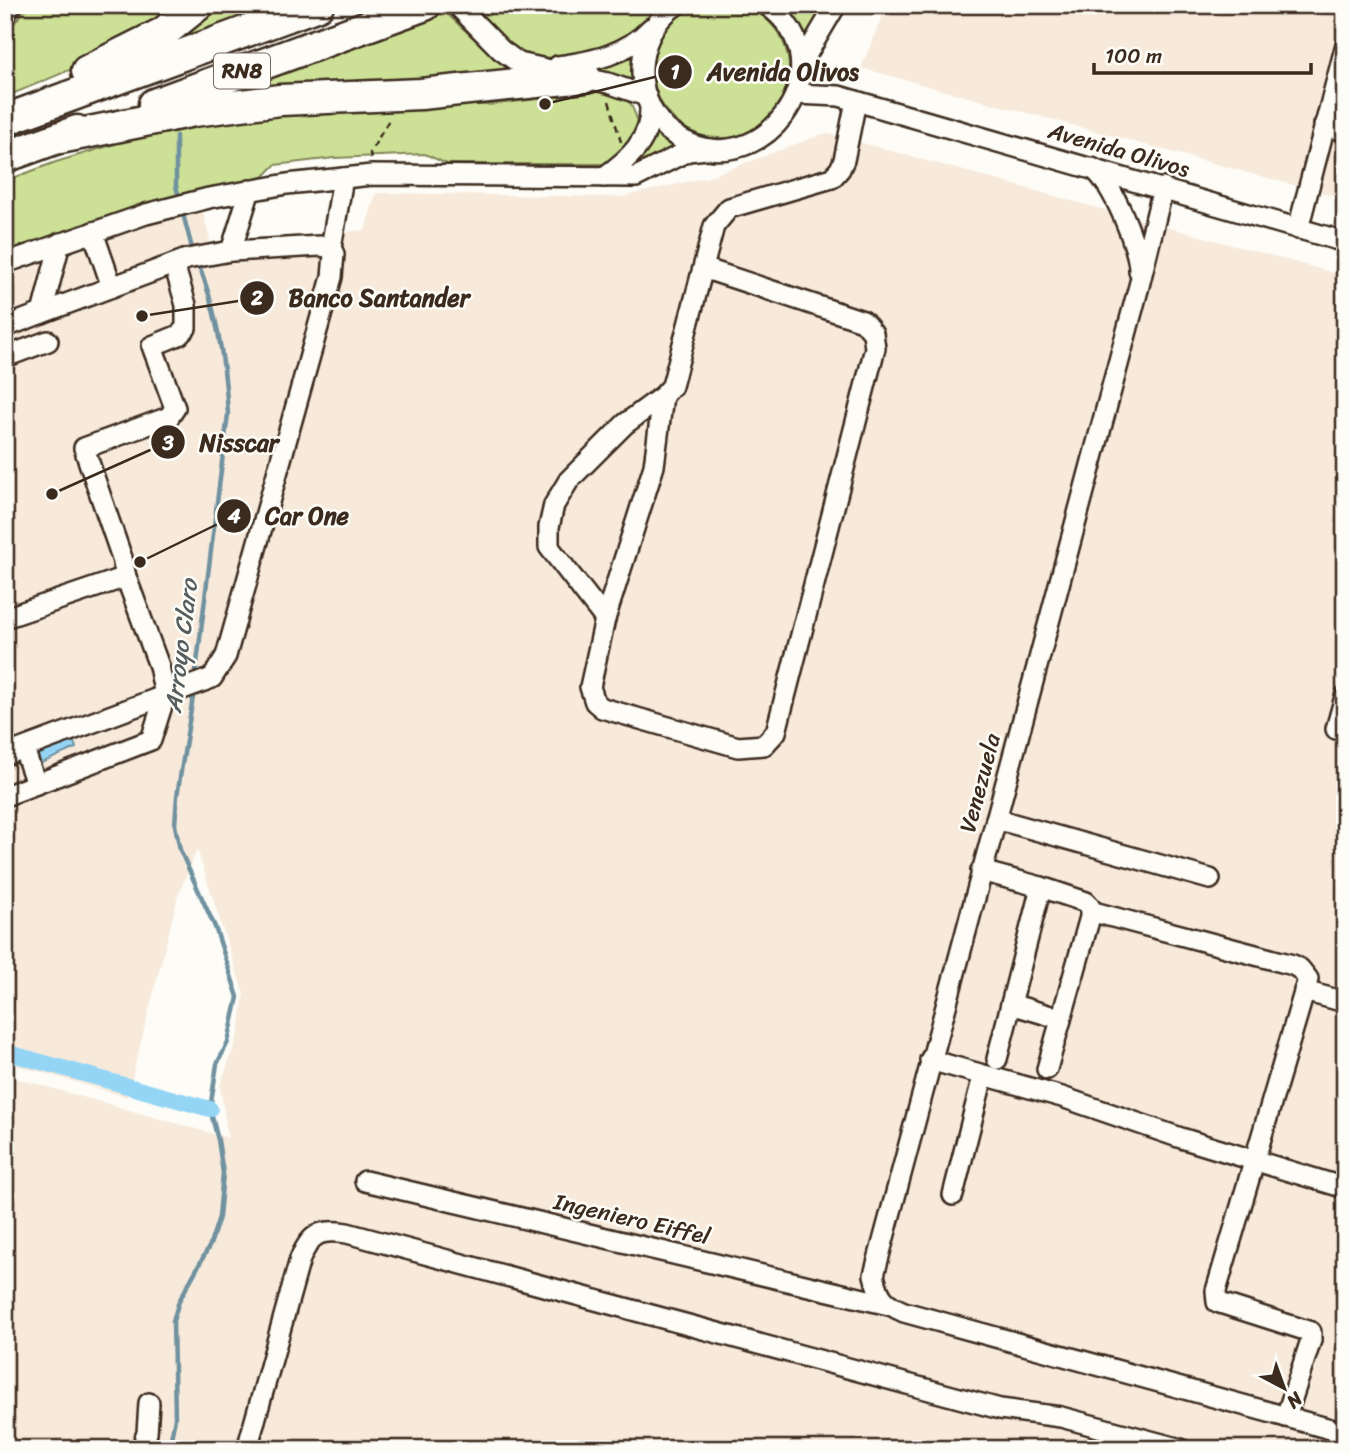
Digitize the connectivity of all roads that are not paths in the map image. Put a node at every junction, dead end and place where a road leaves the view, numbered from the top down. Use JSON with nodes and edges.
{"nodes":[{"id":1,"x":12,"y":5,"type":"edge"},
{"id":2,"x":198,"y":5,"type":"edge"},
{"id":3,"x":318,"y":5,"type":"edge"},
{"id":4,"x":425,"y":5,"type":"edge"},
{"id":5,"x":457,"y":5,"type":"edge"},
{"id":6,"x":676,"y":5,"type":"edge"},
{"id":7,"x":767,"y":5,"type":"edge"},
{"id":8,"x":836,"y":5,"type":"edge"},
{"id":9,"x":5,"y":14,"type":"edge"},
{"id":10,"x":659,"y":20,"type":"junction"},
{"id":11,"x":1345,"y":48,"type":"edge"},
{"id":12,"x":802,"y":64,"type":"junction"},
{"id":13,"x":543,"y":68,"type":"junction"},
{"id":14,"x":595,"y":84,"type":"junction"},
{"id":15,"x":796,"y":94,"type":"junction"},
{"id":16,"x":856,"y":101,"type":"junction"},
{"id":17,"x":648,"y":102,"type":"junction"},
{"id":18,"x":5,"y":111,"type":"edge"},
{"id":19,"x":5,"y":120,"type":"edge"},
{"id":20,"x":1324,"y":125,"type":"junction"},
{"id":21,"x":1345,"y":131,"type":"edge"},
{"id":22,"x":60,"y":138,"type":"junction"},
{"id":23,"x":707,"y":149,"type":"junction"},
{"id":24,"x":5,"y":157,"type":"edge"},
{"id":25,"x":1087,"y":165,"type":"junction"},
{"id":26,"x":604,"y":177,"type":"junction"},
{"id":27,"x":343,"y":178,"type":"junction"},
{"id":28,"x":1163,"y":188,"type":"junction"},
{"id":29,"x":250,"y":191,"type":"junction"},
{"id":30,"x":1298,"y":229,"type":"junction"},
{"id":31,"x":93,"y":232,"type":"junction"},
{"id":32,"x":1345,"y":242,"type":"edge"},
{"id":33,"x":60,"y":243,"type":"junction"},
{"id":34,"x":331,"y":248,"type":"junction"},
{"id":35,"x":225,"y":252,"type":"junction"},
{"id":36,"x":181,"y":262,"type":"junction"},
{"id":37,"x":5,"y":263,"type":"edge"},
{"id":38,"x":703,"y":268,"type":"junction"},
{"id":39,"x":1139,"y":286,"type":"junction"},
{"id":40,"x":112,"y":287,"type":"junction"},
{"id":41,"x":41,"y":313,"type":"junction"},
{"id":42,"x":5,"y":327,"type":"edge"},
{"id":43,"x":48,"y":341,"type":"dead end"},
{"id":44,"x":5,"y":356,"type":"edge"},
{"id":45,"x":663,"y":396,"type":"junction"},
{"id":46,"x":126,"y":577,"type":"junction"},
{"id":47,"x":5,"y":618,"type":"edge"},
{"id":48,"x":605,"y":619,"type":"junction"},
{"id":49,"x":168,"y":695,"type":"junction"},
{"id":50,"x":1345,"y":697,"type":"edge"},
{"id":51,"x":1336,"y":729,"type":"dead end"},
{"id":52,"x":15,"y":752,"type":"edge"},
{"id":53,"x":36,"y":784,"type":"junction"},
{"id":54,"x":5,"y":796,"type":"edge"},
{"id":55,"x":996,"y":819,"type":"junction"},
{"id":56,"x":981,"y":871,"type":"junction"},
{"id":57,"x":1210,"y":878,"type":"dead end"},
{"id":58,"x":1041,"y":887,"type":"junction"},
{"id":59,"x":1090,"y":911,"type":"junction"},
{"id":60,"x":1304,"y":991,"type":"junction"},
{"id":61,"x":1345,"y":1003,"type":"edge"},
{"id":62,"x":1011,"y":1004,"type":"junction"},
{"id":63,"x":1061,"y":1018,"type":"junction"},
{"id":64,"x":997,"y":1059,"type":"dead end"},
{"id":65,"x":930,"y":1060,"type":"junction"},
{"id":66,"x":1048,"y":1069,"type":"dead end"},
{"id":67,"x":983,"y":1076,"type":"junction"},
{"id":68,"x":1254,"y":1161,"type":"junction"},
{"id":69,"x":365,"y":1181,"type":"dead end"},
{"id":70,"x":1345,"y":1188,"type":"edge"},
{"id":71,"x":953,"y":1195,"type":"dead end"},
{"id":72,"x":883,"y":1299,"type":"junction"},
{"id":73,"x":149,"y":1403,"type":"dead end"},
{"id":74,"x":1286,"y":1417,"type":"junction"},
{"id":75,"x":1345,"y":1433,"type":"edge"},
{"id":76,"x":141,"y":1449,"type":"edge"},
{"id":77,"x":247,"y":1449,"type":"edge"},
{"id":78,"x":1181,"y":1449,"type":"edge"}],
"edges":[{"from":1,"to":9,"type":"street"},
{"from":2,"to":18,"type":"highway"},
{"from":3,"to":19,"type":"highway","number":"RN8"},
{"from":4,"to":22,"type":"highway","number":"RN8"},
{"from":5,"to":13,"type":"street"},
{"from":6,"to":10,"type":"street"},
{"from":7,"to":12,"type":"street"},
{"from":8,"to":12,"type":"street"},
{"from":10,"to":13,"type":"street"},
{"from":10,"to":17,"type":"street"},
{"from":11,"to":20,"type":"street"},
{"from":12,"to":15,"type":"street"},
{"from":13,"to":14,"type":"street"},
{"from":14,"to":17,"type":"street"},
{"from":14,"to":22,"type":"highway"},
{"from":15,"to":16,"type":"street","name":"Avenida Olivos"},
{"from":15,"to":23,"type":"street"},
{"from":16,"to":25,"type":"street","name":"Avenida Olivos"},
{"from":16,"to":38,"type":"street"},
{"from":17,"to":23,"type":"street"},
{"from":17,"to":26,"type":"street"},
{"from":20,"to":21,"type":"street"},
{"from":20,"to":30,"type":"street"},
{"from":22,"to":24,"type":"highway","number":"RN8"},
{"from":23,"to":26,"type":"street"},
{"from":25,"to":28,"type":"street","name":"Avenida Olivos"},
{"from":25,"to":39,"type":"street"},
{"from":26,"to":27,"type":"street"},
{"from":27,"to":29,"type":"street"},
{"from":27,"to":34,"type":"street"},
{"from":28,"to":30,"type":"street","name":"Avenida Olivos"},
{"from":28,"to":39,"type":"street","name":"Venezuela"},
{"from":29,"to":31,"type":"street"},
{"from":29,"to":35,"type":"street"},
{"from":30,"to":32,"type":"street","name":"Avenida Olivos"},
{"from":31,"to":33,"type":"street"},
{"from":31,"to":40,"type":"street"},
{"from":33,"to":37,"type":"street"},
{"from":33,"to":41,"type":"street"},
{"from":34,"to":35,"type":"street"},
{"from":34,"to":49,"type":"street"},
{"from":35,"to":36,"type":"street"},
{"from":36,"to":40,"type":"street"},
{"from":36,"to":46,"type":"street"},
{"from":38,"to":45,"type":"street"},
{"from":38,"to":48,"type":"street"},
{"from":39,"to":55,"type":"street","name":"Venezuela"},
{"from":40,"to":41,"type":"street"},
{"from":41,"to":42,"type":"street"},
{"from":43,"to":44,"type":"street"},
{"from":45,"to":48,"type":"street"},
{"from":45,"to":48,"type":"street"},
{"from":46,"to":47,"type":"street"},
{"from":46,"to":49,"type":"street"},
{"from":49,"to":52,"type":"street"},
{"from":49,"to":53,"type":"street"},
{"from":50,"to":51,"type":"street"},
{"from":52,"to":53,"type":"street"},
{"from":53,"to":54,"type":"street"},
{"from":55,"to":56,"type":"street","name":"Venezuela"},
{"from":55,"to":57,"type":"street"},
{"from":56,"to":58,"type":"street"},
{"from":56,"to":65,"type":"street","name":"Venezuela"},
{"from":58,"to":59,"type":"street"},
{"from":58,"to":62,"type":"street"},
{"from":59,"to":60,"type":"street"},
{"from":59,"to":63,"type":"street"},
{"from":60,"to":61,"type":"street"},
{"from":60,"to":68,"type":"street"},
{"from":62,"to":63,"type":"street"},
{"from":62,"to":64,"type":"street"},
{"from":63,"to":66,"type":"street"},
{"from":65,"to":67,"type":"street"},
{"from":65,"to":72,"type":"street","name":"Venezuela"},
{"from":67,"to":68,"type":"street"},
{"from":67,"to":71,"type":"street"},
{"from":68,"to":70,"type":"street"},
{"from":68,"to":74,"type":"street"},
{"from":69,"to":72,"type":"street","name":"Ingeniero Eiffel"},
{"from":72,"to":74,"type":"street","name":"Ingeniero Eiffel"},
{"from":73,"to":76,"type":"street"},
{"from":74,"to":75,"type":"street","name":"Ingeniero Eiffel"},
{"from":77,"to":78,"type":"street"}]}
